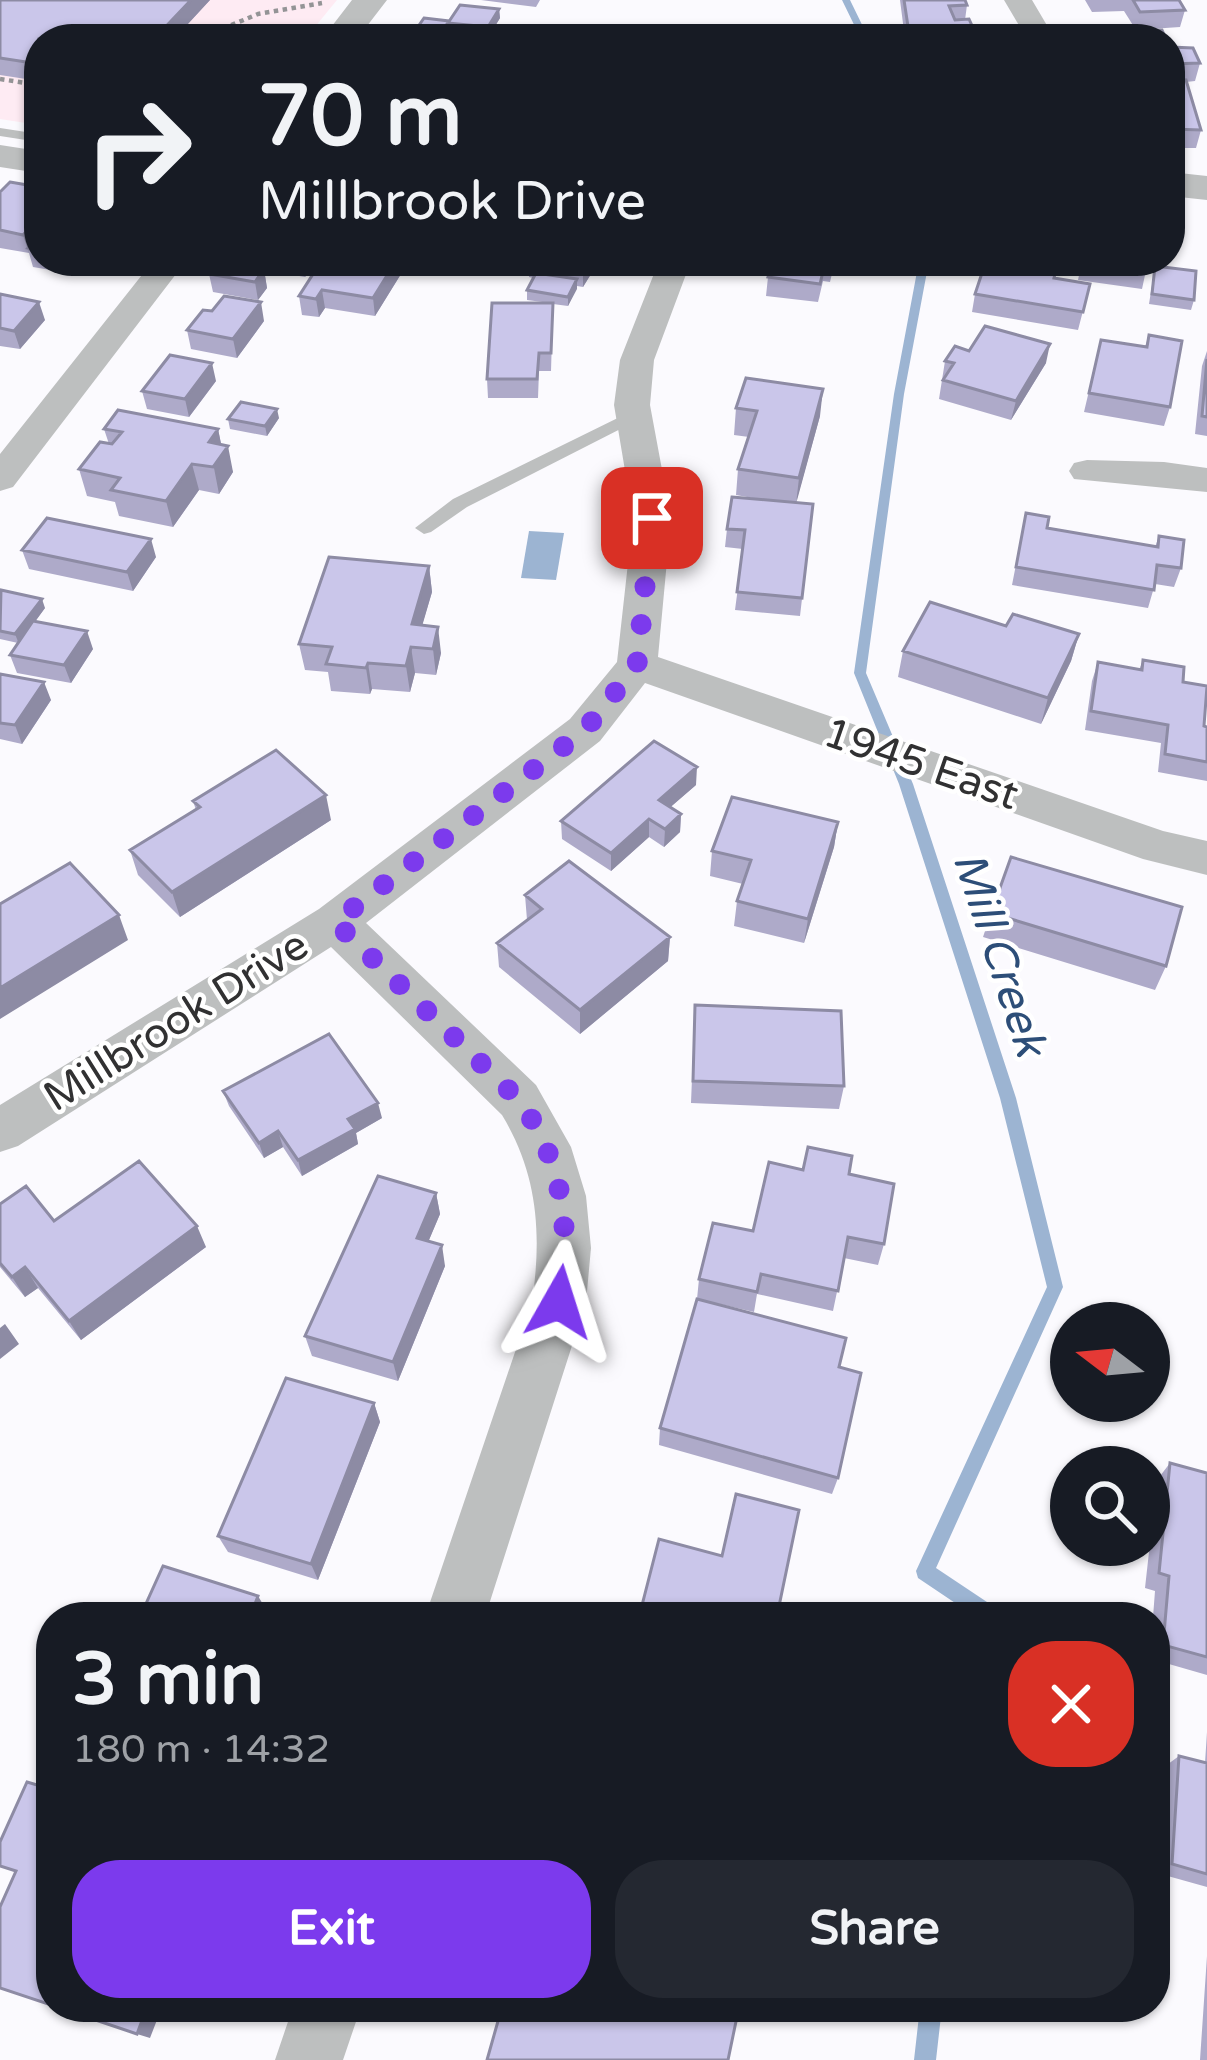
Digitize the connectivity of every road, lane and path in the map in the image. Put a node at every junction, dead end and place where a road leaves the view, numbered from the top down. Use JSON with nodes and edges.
{"nodes":[{"id":1,"x":370,"y":0,"type":"edge"},
{"id":2,"x":327,"y":3,"type":"edge"},
{"id":3,"x":233,"y":24,"type":"edge"},
{"id":4,"x":352,"y":24,"type":"edge"},
{"id":5,"x":158,"y":276,"type":"edge"},
{"id":6,"x":669,"y":276,"type":"edge"},
{"id":7,"x":634,"y":415,"type":"junction"},
{"id":8,"x":1087,"y":471,"type":"dead end"},
{"id":9,"x":0,"y":479,"type":"edge"},
{"id":10,"x":1207,"y":480,"type":"edge"},
{"id":11,"x":424,"y":528,"type":"dead end"},
{"id":12,"x":637,"y":665,"type":"junction"},
{"id":13,"x":1207,"y":858,"type":"edge"},
{"id":14,"x":335,"y":922,"type":"junction"},
{"id":15,"x":0,"y":1131,"type":"edge"},
{"id":16,"x":460,"y":1602,"type":"edge"},
{"id":17,"x":322,"y":2022,"type":"edge"},
{"id":18,"x":309,"y":2060,"type":"edge"}],
"edges":[{"from":1,"to":4,"type":"street"},
{"from":2,"to":3,"type":"path"},
{"from":5,"to":9,"type":"street"},
{"from":6,"to":7,"type":"street"},
{"from":7,"to":11,"type":"lane"},
{"from":7,"to":12,"type":"street"},
{"from":8,"to":10,"type":"street"},
{"from":12,"to":13,"type":"street","name":"1945 East"},
{"from":12,"to":14,"type":"street","name":"Millbrook Drive"},
{"from":14,"to":15,"type":"street","name":"Millbrook Drive"},
{"from":14,"to":16,"type":"street"},
{"from":17,"to":18,"type":"street"}]}
